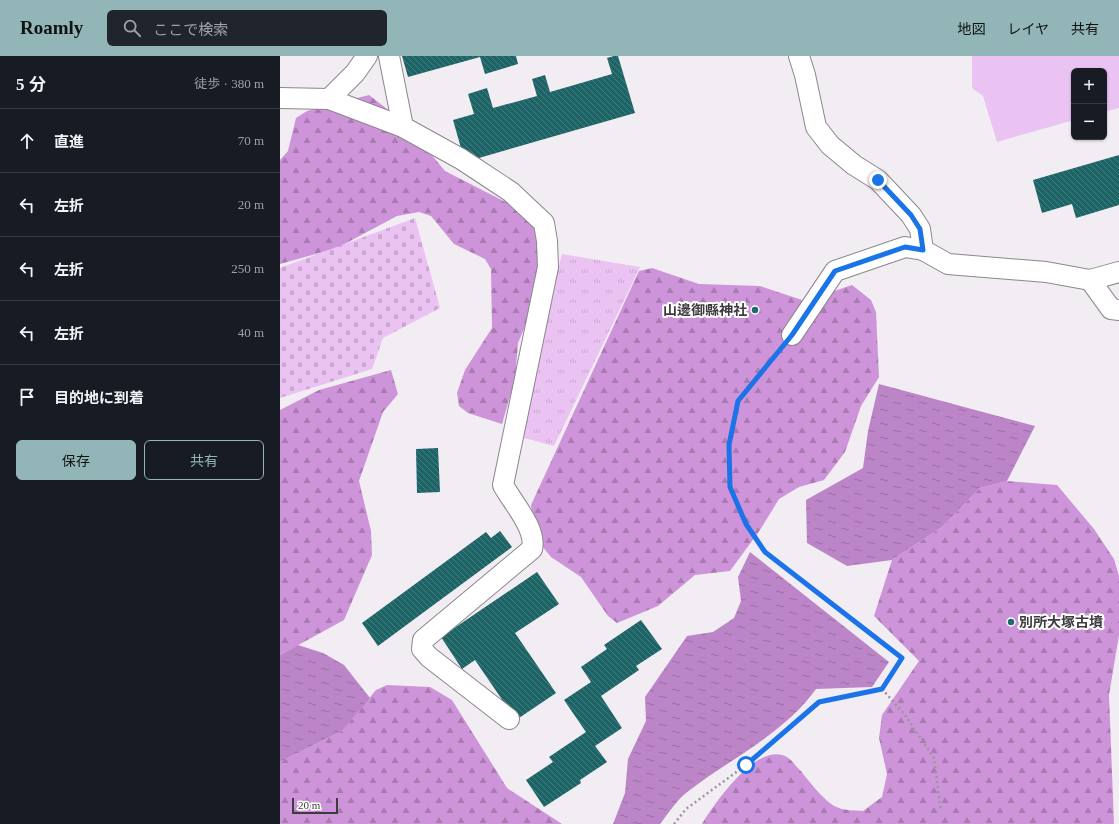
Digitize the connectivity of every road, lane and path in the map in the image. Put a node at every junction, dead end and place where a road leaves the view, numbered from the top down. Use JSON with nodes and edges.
{"nodes":[{"id":1,"x":367,"y":56,"type":"edge"},
{"id":2,"x":389,"y":56,"type":"edge"},
{"id":3,"x":799,"y":56,"type":"edge"},
{"id":4,"x":280,"y":98,"type":"edge"},
{"id":5,"x":329,"y":99,"type":"junction"},
{"id":6,"x":403,"y":127,"type":"junction"},
{"id":7,"x":923,"y":250,"type":"junction"},
{"id":8,"x":1119,"y":272,"type":"edge"},
{"id":9,"x":1090,"y":280,"type":"junction"},
{"id":10,"x":1119,"y":310,"type":"edge"},
{"id":11,"x":792,"y":335,"type":"joint"},
{"id":12,"x":882,"y":689,"type":"junction"},
{"id":13,"x":509,"y":719,"type":"dead end"},
{"id":14,"x":941,"y":811,"type":"dead end"},
{"id":15,"x":674,"y":824,"type":"edge"}],
"edges":[{"from":1,"to":5,"type":"street"},
{"from":2,"to":6,"type":"street"},
{"from":3,"to":7,"type":"street"},
{"from":4,"to":5,"type":"street"},
{"from":5,"to":6,"type":"street"},
{"from":6,"to":13,"type":"street"},
{"from":7,"to":9,"type":"street"},
{"from":7,"to":11,"type":"street"},
{"from":8,"to":9,"type":"street"},
{"from":9,"to":10,"type":"street"},
{"from":11,"to":12,"type":"path"},
{"from":12,"to":14,"type":"path"},
{"from":12,"to":15,"type":"path"}]}
